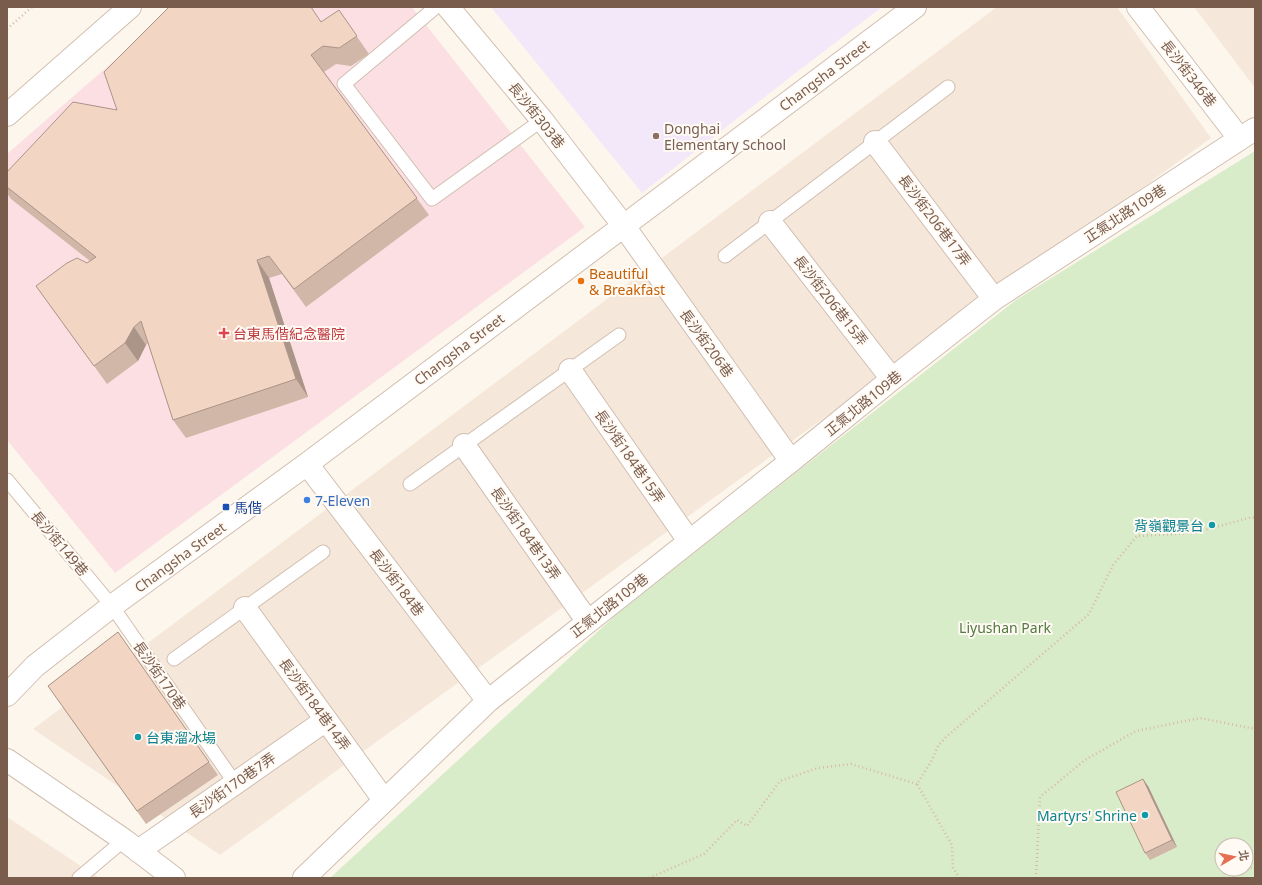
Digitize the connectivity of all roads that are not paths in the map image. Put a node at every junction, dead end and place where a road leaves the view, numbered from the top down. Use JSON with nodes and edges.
{"nodes":[{"id":1,"x":130,"y":7,"type":"edge"},
{"id":2,"x":436,"y":7,"type":"edge"},
{"id":3,"x":448,"y":7,"type":"edge"},
{"id":4,"x":915,"y":7,"type":"edge"},
{"id":5,"x":1138,"y":7,"type":"edge"},
{"id":6,"x":948,"y":87,"type":"dead end"},
{"id":7,"x":7,"y":115,"type":"edge"},
{"id":8,"x":542,"y":120,"type":"junction"},
{"id":9,"x":1247,"y":133,"type":"edge"},
{"id":10,"x":875,"y":142,"type":"junction"},
{"id":11,"x":770,"y":222,"type":"junction"},
{"id":12,"x":623,"y":226,"type":"junction"},
{"id":13,"x":725,"y":256,"type":"dead end"},
{"id":14,"x":994,"y":298,"type":"junction"},
{"id":15,"x":619,"y":335,"type":"dead end"},
{"id":16,"x":570,"y":370,"type":"junction"},
{"id":17,"x":892,"y":379,"type":"junction"},
{"id":18,"x":464,"y":445,"type":"junction"},
{"id":19,"x":791,"y":461,"type":"junction"},
{"id":20,"x":307,"y":464,"type":"junction"},
{"id":21,"x":7,"y":480,"type":"edge"},
{"id":22,"x":410,"y":484,"type":"dead end"},
{"id":23,"x":690,"y":541,"type":"junction"},
{"id":24,"x":323,"y":552,"type":"dead end"},
{"id":25,"x":112,"y":606,"type":"junction"},
{"id":26,"x":246,"y":608,"type":"junction"},
{"id":27,"x":588,"y":622,"type":"junction"},
{"id":28,"x":174,"y":659,"type":"dead end"},
{"id":29,"x":7,"y":695,"type":"edge"},
{"id":30,"x":488,"y":701,"type":"junction"},
{"id":31,"x":326,"y":720,"type":"junction"},
{"id":32,"x":7,"y":760,"type":"edge"},
{"id":33,"x":235,"y":783,"type":"junction"},
{"id":34,"x":384,"y":800,"type":"junction"},
{"id":35,"x":131,"y":845,"type":"junction"},
{"id":36,"x":78,"y":878,"type":"edge"},
{"id":37,"x":174,"y":878,"type":"edge"},
{"id":38,"x":304,"y":878,"type":"edge"}],
"edges":[{"from":1,"to":7,"type":"street"},
{"from":2,"to":8,"type":"lane"},
{"from":3,"to":8,"type":"street","name":"長沙街303巷"},
{"from":4,"to":12,"type":"street","name":"Changsha Street"},
{"from":5,"to":9,"type":"street","name":"長沙街346巷"},
{"from":6,"to":10,"type":"lane"},
{"from":8,"to":12,"type":"street","name":"長沙街303巷"},
{"from":9,"to":14,"type":"street","name":"正氣北路109巷"},
{"from":10,"to":11,"type":"lane"},
{"from":10,"to":14,"type":"street","name":"長沙街206巷17弄"},
{"from":11,"to":13,"type":"lane"},
{"from":11,"to":17,"type":"street","name":"長沙街206巷15弄"},
{"from":12,"to":19,"type":"street","name":"長沙街206巷"},
{"from":12,"to":20,"type":"street","name":"Changsha Street"},
{"from":14,"to":17,"type":"street","name":"正氣北路109巷"},
{"from":15,"to":16,"type":"lane"},
{"from":16,"to":18,"type":"lane"},
{"from":16,"to":23,"type":"street","name":"長沙街184巷15弄"},
{"from":17,"to":19,"type":"street","name":"正氣北路109巷"},
{"from":18,"to":22,"type":"lane"},
{"from":18,"to":27,"type":"street","name":"長沙街184巷13弄"},
{"from":19,"to":23,"type":"street","name":"正氣北路109巷"},
{"from":20,"to":25,"type":"street","name":"Changsha Street"},
{"from":20,"to":30,"type":"street","name":"長沙街184巷"},
{"from":21,"to":25,"type":"lane","name":"長沙街149巷"},
{"from":23,"to":27,"type":"street","name":"正氣北路109巷"},
{"from":24,"to":26,"type":"lane"},
{"from":25,"to":29,"type":"street","name":"Changsha Street"},
{"from":25,"to":33,"type":"lane","name":"長沙街170巷"},
{"from":26,"to":28,"type":"lane"},
{"from":26,"to":31,"type":"street","name":"長沙街184巷14弄"},
{"from":27,"to":30,"type":"street","name":"正氣北路109巷"},
{"from":30,"to":34,"type":"street","name":"正氣北路109巷"},
{"from":31,"to":33,"type":"street","name":"長沙街170巷7弄"},
{"from":31,"to":34,"type":"street","name":"長沙街184巷14弄"},
{"from":32,"to":35,"type":"street"},
{"from":33,"to":35,"type":"street","name":"長沙街170巷7弄"},
{"from":34,"to":38,"type":"street","name":"正氣北路109巷"},
{"from":35,"to":36,"type":"lane"},
{"from":35,"to":37,"type":"street"}]}
